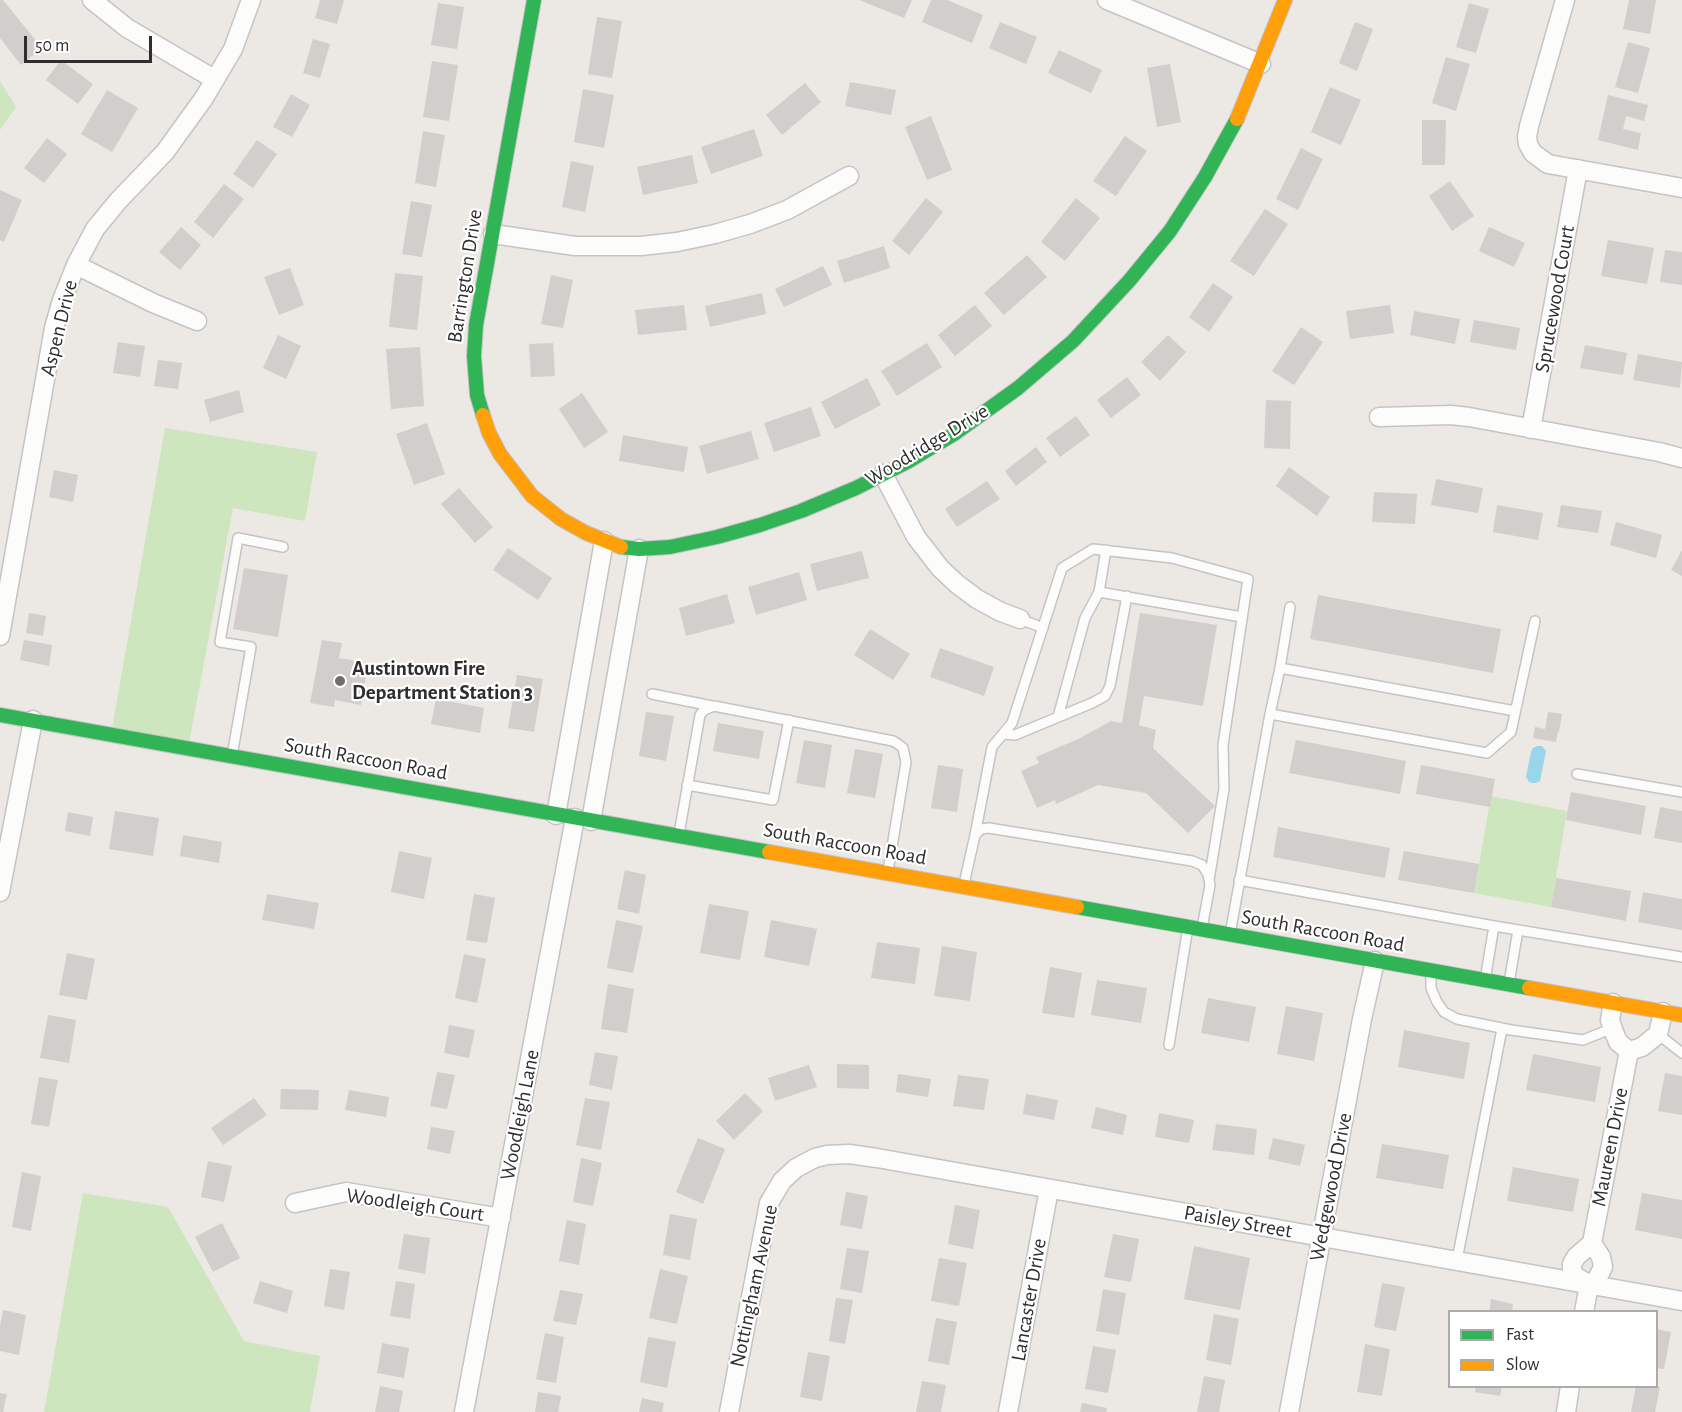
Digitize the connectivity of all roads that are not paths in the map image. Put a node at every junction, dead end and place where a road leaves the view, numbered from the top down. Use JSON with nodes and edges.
{"nodes":[{"id":1,"x":92,"y":0,"type":"edge"},
{"id":2,"x":251,"y":0,"type":"edge"},
{"id":3,"x":534,"y":0,"type":"edge"},
{"id":4,"x":1107,"y":0,"type":"edge"},
{"id":5,"x":1285,"y":0,"type":"edge"},
{"id":6,"x":1565,"y":0,"type":"edge"},
{"id":7,"x":1261,"y":64,"type":"junction"},
{"id":8,"x":214,"y":79,"type":"junction"},
{"id":9,"x":1578,"y":170,"type":"junction"},
{"id":10,"x":849,"y":176,"type":"dead end"},
{"id":11,"x":1682,"y":188,"type":"edge"},
{"id":12,"x":493,"y":234,"type":"junction"},
{"id":13,"x":76,"y":265,"type":"junction"},
{"id":14,"x":197,"y":321,"type":"dead end"},
{"id":15,"x":1379,"y":417,"type":"dead end"},
{"id":16,"x":1531,"y":429,"type":"junction"},
{"id":17,"x":1682,"y":458,"type":"edge"},
{"id":18,"x":883,"y":474,"type":"junction"},
{"id":19,"x":604,"y":542,"type":"junction"},
{"id":20,"x":283,"y":547,"type":"dead end"},
{"id":21,"x":639,"y":549,"type":"junction"},
{"id":22,"x":1106,"y":550,"type":"junction"},
{"id":23,"x":1099,"y":591,"type":"junction"},
{"id":24,"x":1127,"y":596,"type":"junction"},
{"id":25,"x":1290,"y":607,"type":"dead end"},
{"id":26,"x":1242,"y":617,"type":"junction"},
{"id":27,"x":1020,"y":619,"type":"joint"},
{"id":28,"x":1535,"y":621,"type":"dead end"},
{"id":29,"x":1043,"y":628,"type":"junction"},
{"id":30,"x":0,"y":636,"type":"edge"},
{"id":31,"x":1280,"y":668,"type":"junction"},
{"id":32,"x":652,"y":694,"type":"dead end"},
{"id":33,"x":714,"y":706,"type":"junction"},
{"id":34,"x":1515,"y":711,"type":"junction"},
{"id":35,"x":1270,"y":714,"type":"junction"},
{"id":36,"x":0,"y":715,"type":"edge"},
{"id":37,"x":1058,"y":717,"type":"junction"},
{"id":38,"x":33,"y":720,"type":"junction"},
{"id":39,"x":789,"y":720,"type":"junction"},
{"id":40,"x":1003,"y":734,"type":"junction"},
{"id":41,"x":232,"y":756,"type":"junction"},
{"id":42,"x":1577,"y":774,"type":"dead end"},
{"id":43,"x":687,"y":785,"type":"junction"},
{"id":44,"x":1682,"y":792,"type":"edge"},
{"id":45,"x":556,"y":814,"type":"junction"},
{"id":46,"x":583,"y":819,"type":"junction"},
{"id":47,"x":975,"y":835,"type":"junction"},
{"id":48,"x":678,"y":836,"type":"junction"},
{"id":49,"x":887,"y":873,"type":"junction"},
{"id":50,"x":1209,"y":880,"type":"junction"},
{"id":51,"x":1239,"y":880,"type":"junction"},
{"id":52,"x":963,"y":886,"type":"junction"},
{"id":53,"x":0,"y":892,"type":"edge"},
{"id":54,"x":1494,"y":926,"type":"junction"},
{"id":55,"x":1195,"y":929,"type":"junction"},
{"id":56,"x":1518,"y":930,"type":"junction"},
{"id":57,"x":1229,"y":935,"type":"junction"},
{"id":58,"x":1682,"y":957,"type":"edge"},
{"id":59,"x":1375,"y":962,"type":"junction"},
{"id":60,"x":1431,"y":971,"type":"junction"},
{"id":61,"x":1485,"y":981,"type":"junction"},
{"id":62,"x":1508,"y":985,"type":"junction"},
{"id":63,"x":1613,"y":1003,"type":"junction"},
{"id":64,"x":1663,"y":1012,"type":"junction"},
{"id":65,"x":1682,"y":1015,"type":"edge"},
{"id":66,"x":1612,"y":1028,"type":"junction"},
{"id":67,"x":1502,"y":1029,"type":"junction"},
{"id":68,"x":1658,"y":1034,"type":"junction"},
{"id":69,"x":1169,"y":1045,"type":"dead end"},
{"id":70,"x":1629,"y":1051,"type":"junction"},
{"id":71,"x":1682,"y":1053,"type":"edge"},
{"id":72,"x":796,"y":1168,"type":"joint"},
{"id":73,"x":1049,"y":1189,"type":"junction"},
{"id":74,"x":295,"y":1203,"type":"dead end"},
{"id":75,"x":501,"y":1218,"type":"junction"},
{"id":76,"x":1322,"y":1237,"type":"junction"},
{"id":77,"x":1592,"y":1243,"type":"junction"},
{"id":78,"x":1457,"y":1260,"type":"junction"},
{"id":79,"x":1589,"y":1285,"type":"junction"},
{"id":80,"x":1682,"y":1301,"type":"edge"},
{"id":81,"x":1584,"y":1310,"type":"edge"},
{"id":82,"x":1570,"y":1388,"type":"edge"},
{"id":83,"x":465,"y":1412,"type":"edge"},
{"id":84,"x":729,"y":1412,"type":"edge"},
{"id":85,"x":1008,"y":1412,"type":"edge"},
{"id":86,"x":1289,"y":1412,"type":"edge"},
{"id":87,"x":1566,"y":1412,"type":"edge"}],
"edges":[{"from":1,"to":8,"type":"street"},
{"from":2,"to":8,"type":"street","name":"Aspen Drive"},
{"from":3,"to":12,"type":"street","name":"Barrington Drive"},
{"from":4,"to":7,"type":"street"},
{"from":5,"to":7,"type":"street","name":"Woodridge Drive"},
{"from":6,"to":9,"type":"street"},
{"from":7,"to":18,"type":"street","name":"Woodridge Drive"},
{"from":8,"to":13,"type":"street","name":"Aspen Drive"},
{"from":9,"to":11,"type":"street"},
{"from":9,"to":16,"type":"street","name":"Sprucewood Court"},
{"from":10,"to":12,"type":"street"},
{"from":12,"to":19,"type":"street","name":"Barrington Drive"},
{"from":13,"to":14,"type":"street"},
{"from":13,"to":30,"type":"street","name":"Aspen Drive"},
{"from":15,"to":16,"type":"street"},
{"from":16,"to":17,"type":"street"},
{"from":18,"to":21,"type":"street","name":"Woodridge Drive"},
{"from":18,"to":27,"type":"street"},
{"from":19,"to":21,"type":"street","name":"Barrington Drive"},
{"from":19,"to":45,"type":"street"},
{"from":20,"to":41,"type":"lane"},
{"from":21,"to":46,"type":"street"},
{"from":22,"to":23,"type":"lane"},
{"from":22,"to":26,"type":"lane"},
{"from":22,"to":29,"type":"lane"},
{"from":23,"to":24,"type":"lane"},
{"from":23,"to":37,"type":"lane"},
{"from":24,"to":26,"type":"lane"},
{"from":24,"to":37,"type":"lane"},
{"from":25,"to":31,"type":"lane"},
{"from":26,"to":50,"type":"lane"},
{"from":27,"to":29,"type":"lane"},
{"from":28,"to":34,"type":"lane"},
{"from":29,"to":40,"type":"lane"},
{"from":31,"to":34,"type":"lane"},
{"from":31,"to":35,"type":"lane"},
{"from":32,"to":33,"type":"lane"},
{"from":33,"to":39,"type":"lane"},
{"from":33,"to":43,"type":"lane"},
{"from":34,"to":35,"type":"lane"},
{"from":35,"to":51,"type":"lane"},
{"from":36,"to":38,"type":"street","name":"South Raccoon Road"},
{"from":37,"to":40,"type":"lane"},
{"from":38,"to":41,"type":"street","name":"South Raccoon Road"},
{"from":38,"to":53,"type":"street"},
{"from":39,"to":43,"type":"lane"},
{"from":39,"to":49,"type":"lane"},
{"from":40,"to":47,"type":"lane"},
{"from":41,"to":45,"type":"street","name":"South Raccoon Road"},
{"from":42,"to":44,"type":"lane"},
{"from":43,"to":48,"type":"lane"},
{"from":45,"to":46,"type":"street","name":"South Raccoon Road"},
{"from":46,"to":48,"type":"street","name":"South Raccoon Road"},
{"from":46,"to":75,"type":"street","name":"Woodleigh Lane"},
{"from":47,"to":50,"type":"lane"},
{"from":47,"to":52,"type":"lane"},
{"from":48,"to":49,"type":"street","name":"South Raccoon Road"},
{"from":49,"to":52,"type":"street","name":"South Raccoon Road"},
{"from":50,"to":55,"type":"lane"},
{"from":51,"to":54,"type":"lane"},
{"from":51,"to":57,"type":"lane"},
{"from":52,"to":55,"type":"street","name":"South Raccoon Road"},
{"from":54,"to":56,"type":"lane"},
{"from":54,"to":61,"type":"lane"},
{"from":55,"to":57,"type":"street","name":"South Raccoon Road"},
{"from":55,"to":69,"type":"lane"},
{"from":56,"to":58,"type":"lane"},
{"from":56,"to":62,"type":"lane"},
{"from":57,"to":59,"type":"street","name":"South Raccoon Road"},
{"from":59,"to":60,"type":"street","name":"South Raccoon Road"},
{"from":59,"to":76,"type":"street","name":"Wedgewood Drive"},
{"from":60,"to":61,"type":"street","name":"South Raccoon Road"},
{"from":60,"to":67,"type":"lane"},
{"from":61,"to":62,"type":"street","name":"South Raccoon Road"},
{"from":62,"to":63,"type":"street","name":"South Raccoon Road"},
{"from":63,"to":64,"type":"street","name":"South Raccoon Road"},
{"from":63,"to":66,"type":"street"},
{"from":64,"to":65,"type":"street","name":"South Raccoon Road"},
{"from":64,"to":68,"type":"street"},
{"from":66,"to":67,"type":"lane"},
{"from":66,"to":70,"type":"street"},
{"from":67,"to":78,"type":"lane"},
{"from":68,"to":70,"type":"street"},
{"from":68,"to":71,"type":"lane"},
{"from":70,"to":77,"type":"street","name":"Maureen Drive"},
{"from":72,"to":73,"type":"street","name":"Paisley Street"},
{"from":72,"to":84,"type":"street","name":"Nottingham Avenue"},
{"from":73,"to":76,"type":"street","name":"Paisley Street"},
{"from":73,"to":85,"type":"street","name":"Lancaster Drive"},
{"from":74,"to":75,"type":"street","name":"Woodleigh Court"},
{"from":75,"to":83,"type":"street","name":"Woodleigh Lane"},
{"from":76,"to":78,"type":"street","name":"Paisley Street"},
{"from":76,"to":86,"type":"street","name":"Wedgewood Drive"},
{"from":77,"to":79,"type":"street","name":"Maureen Drive"},
{"from":77,"to":79,"type":"street"},
{"from":78,"to":79,"type":"street","name":"Paisley Street"},
{"from":79,"to":80,"type":"street","name":"Paisley Street"},
{"from":79,"to":81,"type":"street"},
{"from":82,"to":87,"type":"street"}]}
